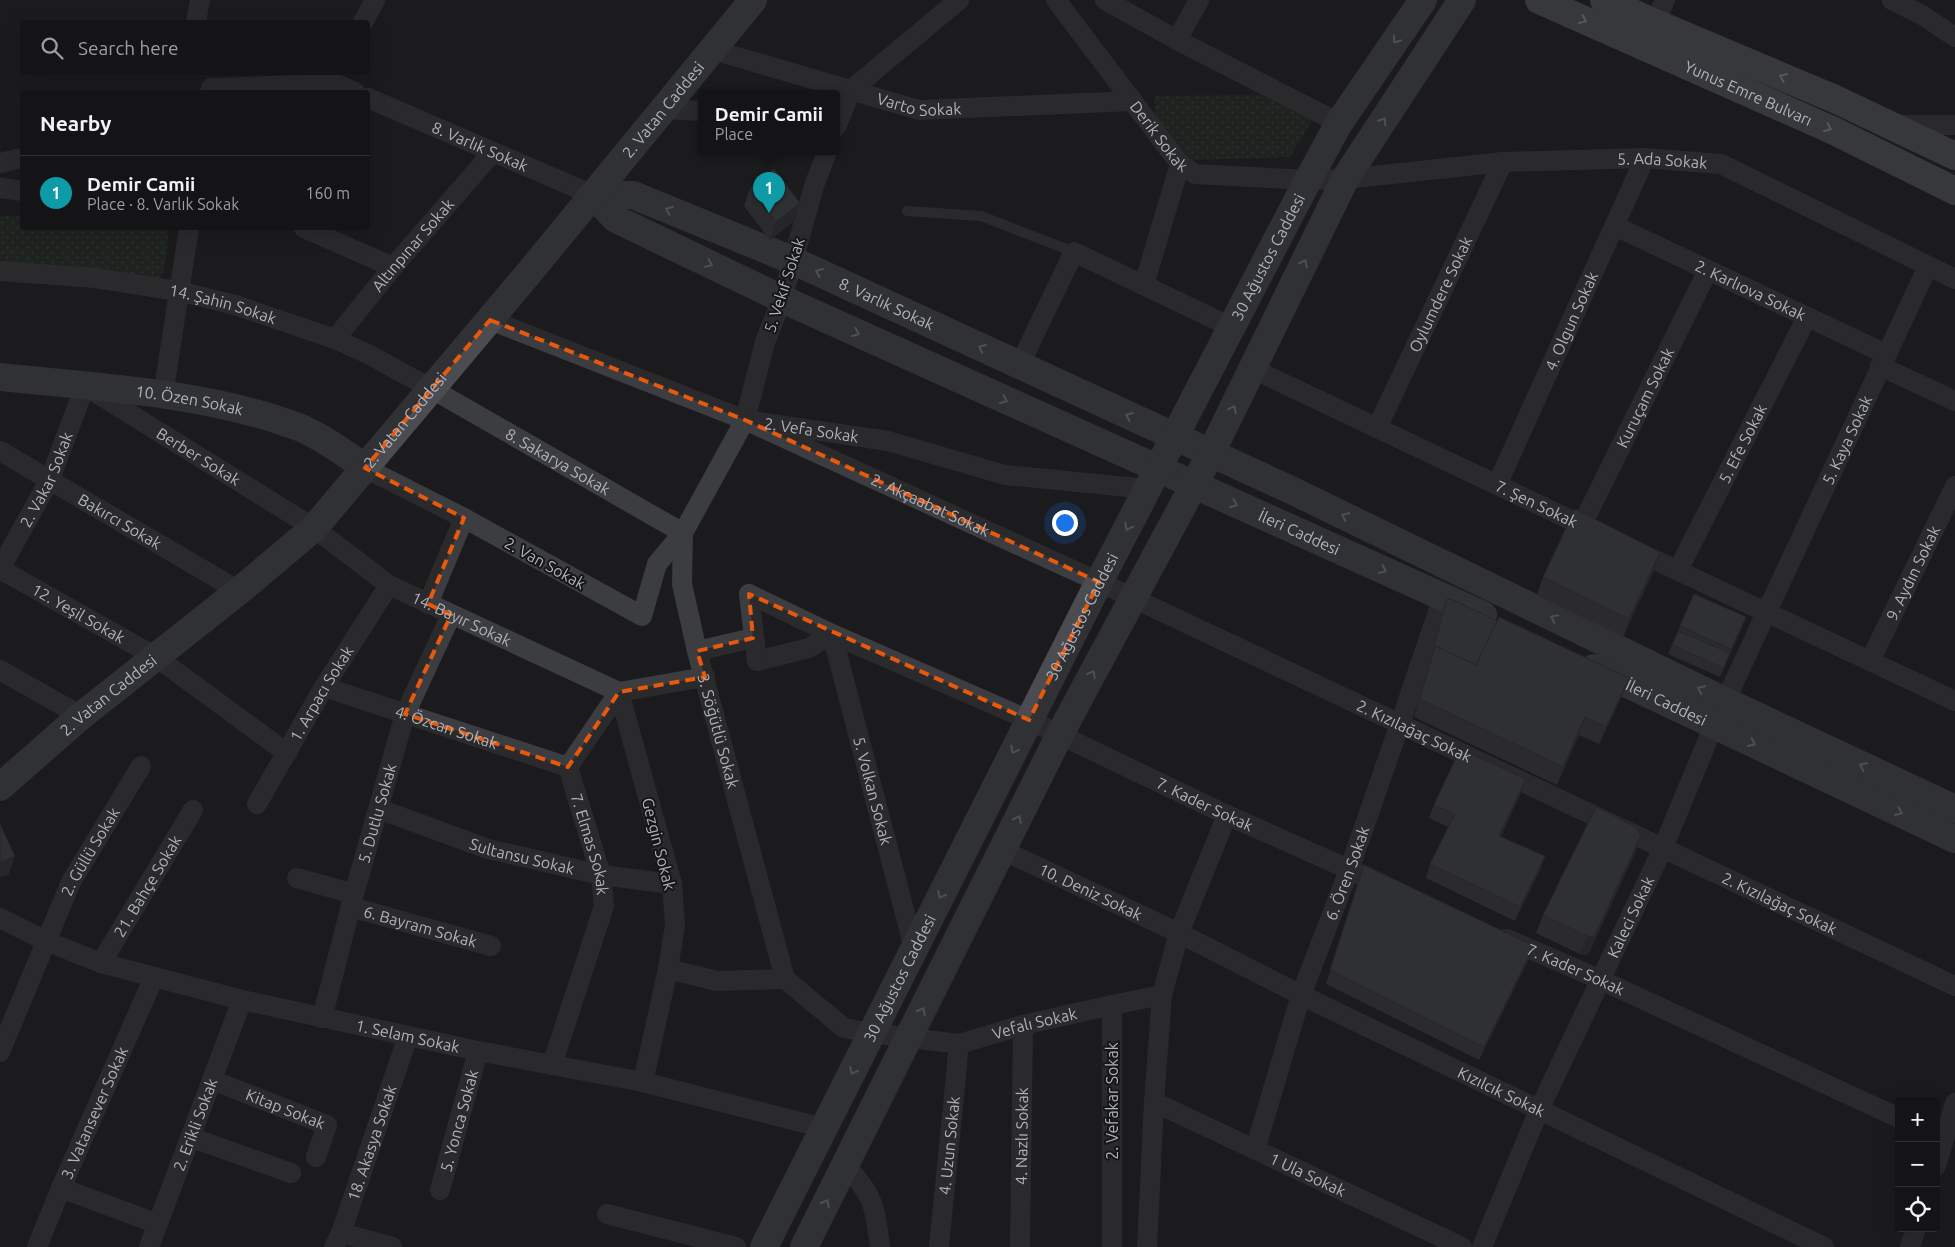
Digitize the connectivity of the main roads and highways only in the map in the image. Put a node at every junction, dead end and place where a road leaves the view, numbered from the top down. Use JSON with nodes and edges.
{"nodes":[{"id":1,"x":753,"y":0,"type":"edge"},
{"id":2,"x":1423,"y":0,"type":"edge"},
{"id":3,"x":1462,"y":0,"type":"edge"},
{"id":4,"x":1539,"y":0,"type":"edge"},
{"id":5,"x":1604,"y":0,"type":"edge"},
{"id":6,"x":1660,"y":12,"type":"edge"},
{"id":7,"x":1955,"y":156,"type":"edge"},
{"id":8,"x":1955,"y":191,"type":"edge"},
{"id":9,"x":593,"y":195,"type":"junction"},
{"id":10,"x":0,"y":378,"type":"edge"},
{"id":11,"x":1174,"y":437,"type":"junction"},
{"id":12,"x":1211,"y":453,"type":"junction"},
{"id":13,"x":365,"y":468,"type":"junction"},
{"id":14,"x":1153,"y":479,"type":"junction"},
{"id":15,"x":1194,"y":486,"type":"junction"},
{"id":16,"x":1116,"y":590,"type":"junction"},
{"id":17,"x":1504,"y":626,"type":"edge"},
{"id":18,"x":1574,"y":659,"type":"edge"},
{"id":19,"x":1720,"y":713,"type":"junction"},
{"id":20,"x":0,"y":787,"type":"edge"},
{"id":21,"x":1955,"y":809,"type":"edge"},
{"id":22,"x":1955,"y":839,"type":"edge"},
{"id":23,"x":764,"y":1247,"type":"edge"},
{"id":24,"x":804,"y":1247,"type":"edge"}],
"edges":[{"from":1,"to":9,"type":"main road","name":"2. Vatan Caddesi"},
{"from":2,"to":11,"type":"main road","name":"30 Ağustos Caddesi","one_way":true},
{"from":12,"to":3,"type":"main road","name":"30 Ağustos Caddesi","one_way":true},
{"from":4,"to":8,"type":"main road","name":"Yunus Emre Bulvarı","one_way":true},
{"from":5,"to":6,"type":"main road","name":"Yunus Emre Bulvarı"},
{"from":7,"to":6,"type":"main road","name":"Yunus Emre Bulvarı","one_way":true},
{"from":11,"to":9,"type":"main road","name":"8. Varlık Sokak","one_way":true},
{"from":9,"to":13,"type":"main road","name":"2. Vatan Caddesi"},
{"from":9,"to":14,"type":"main road","name":"8. Varlık Sokak","one_way":true},
{"from":10,"to":13,"type":"main road","name":"10. Özen Sokak"},
{"from":11,"to":12,"type":"main road","name":"İleri Caddesi"},
{"from":11,"to":14,"type":"main road","name":"30 Ağustos Caddesi"},
{"from":12,"to":15,"type":"main road","name":"30 Ağustos Caddesi"},
{"from":19,"to":12,"type":"main road","name":"İleri Caddesi","one_way":true},
{"from":13,"to":20,"type":"main road","name":"2. Vatan Caddesi"},
{"from":14,"to":15,"type":"main road","name":"İleri Caddesi"},
{"from":14,"to":16,"type":"main road","name":"30 Ağustos Caddesi","one_way":true},
{"from":15,"to":16,"type":"main road","name":"30 Ağustos Caddesi"},
{"from":15,"to":17,"type":"main road","name":"İleri Caddesi","one_way":true},
{"from":16,"to":23,"type":"main road","name":"30 Ağustos Caddesi","one_way":true},
{"from":24,"to":16,"type":"main road","name":"30 Ağustos Caddesi","one_way":true},
{"from":18,"to":19,"type":"main road","name":"İleri Caddesi"},
{"from":21,"to":19,"type":"main road","name":"İleri Caddesi","one_way":true},
{"from":19,"to":22,"type":"main road","name":"İleri Caddesi","one_way":true}]}
